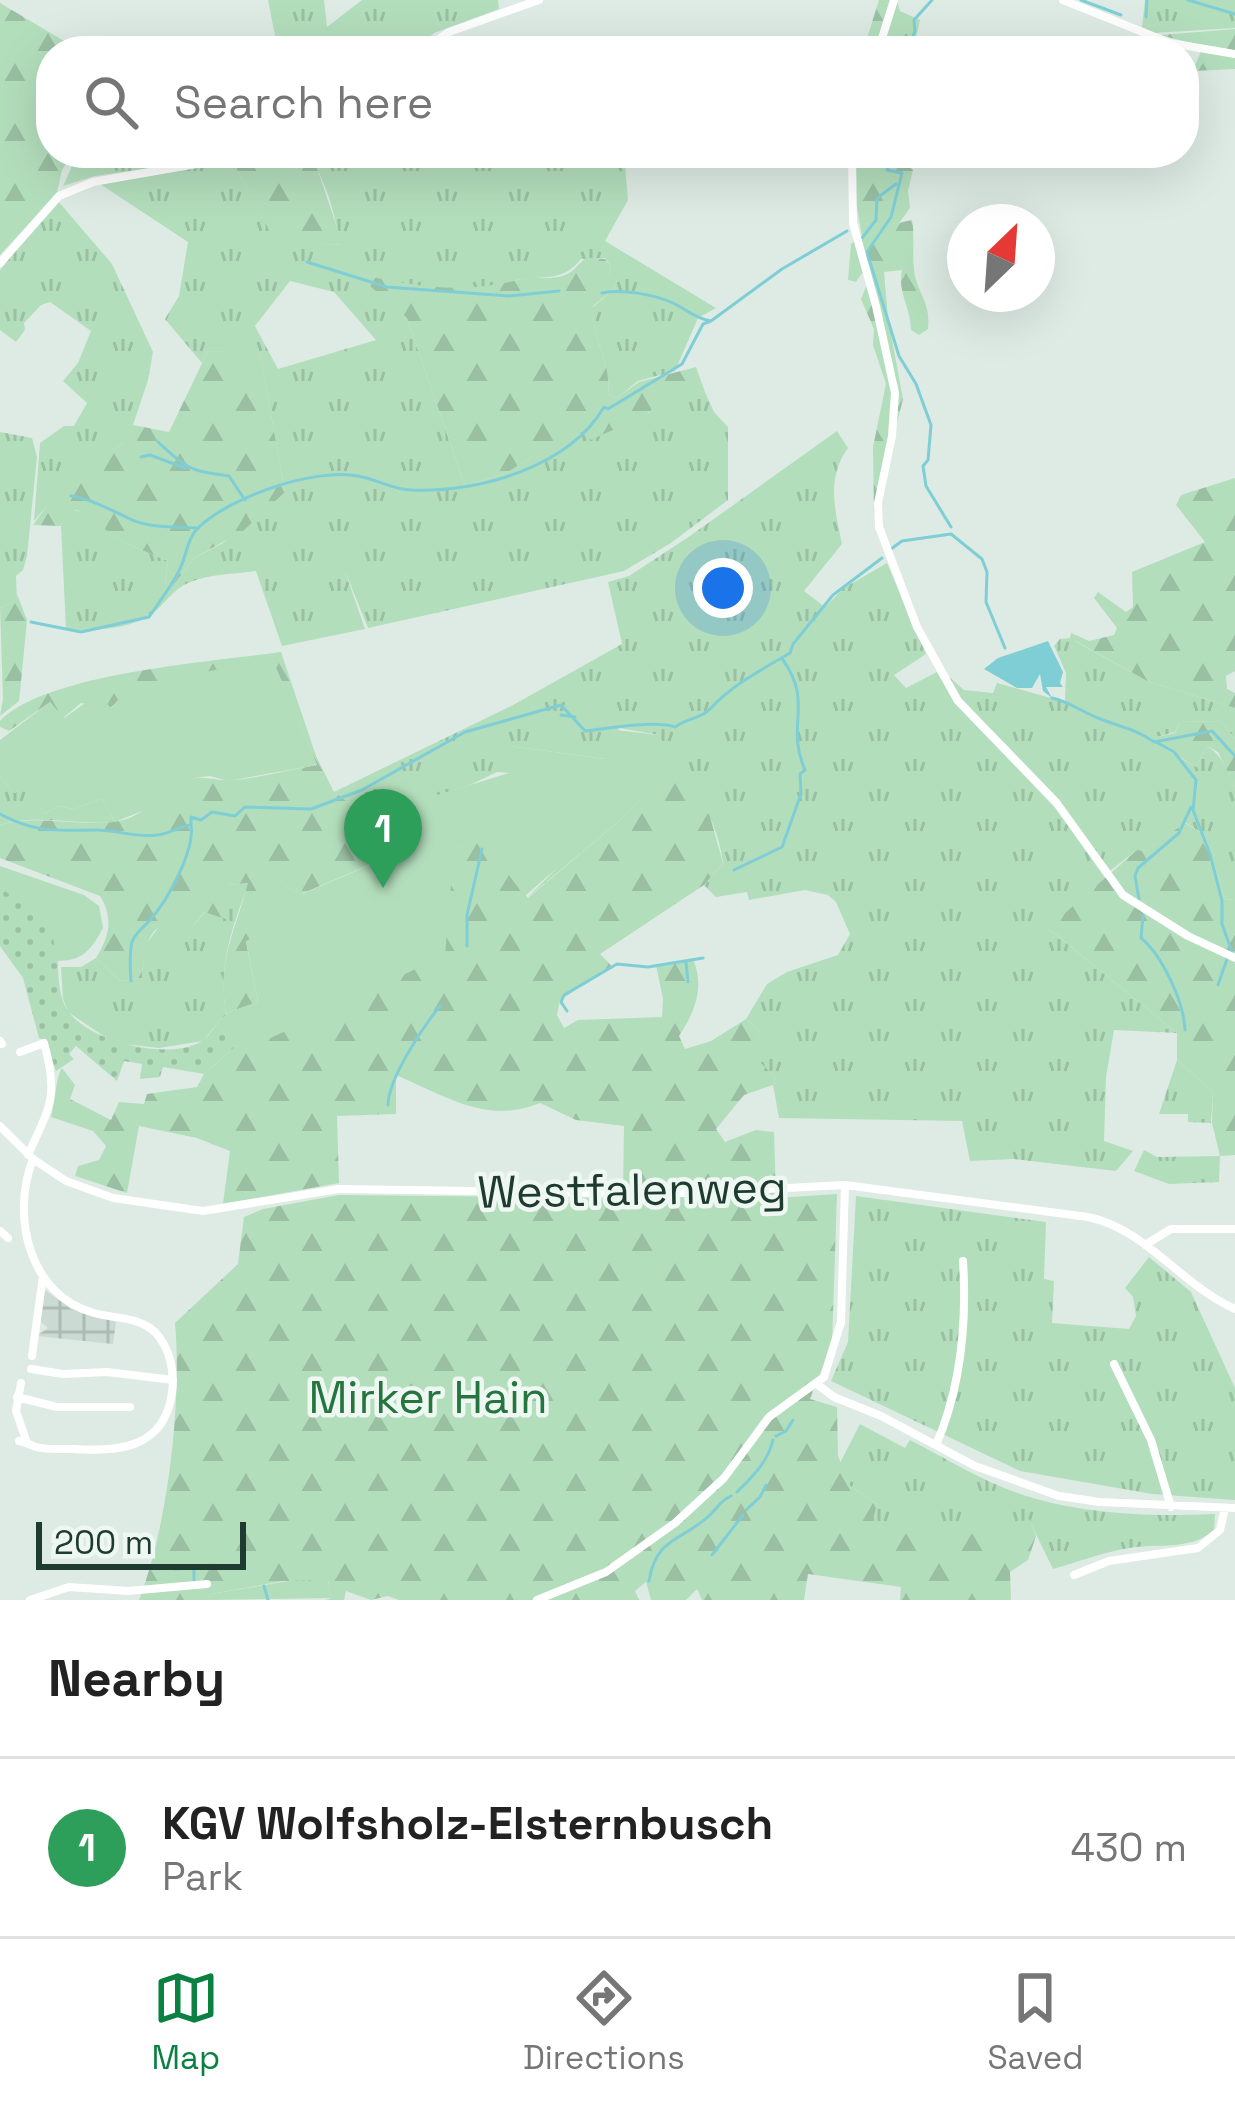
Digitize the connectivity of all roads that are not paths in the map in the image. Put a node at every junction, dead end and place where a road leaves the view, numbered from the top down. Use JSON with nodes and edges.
{"nodes":[{"id":1,"x":539,"y":0,"type":"edge"},
{"id":2,"x":894,"y":0,"type":"edge"},
{"id":3,"x":1063,"y":0,"type":"edge"},
{"id":4,"x":442,"y":36,"type":"edge"},
{"id":5,"x":883,"y":36,"type":"edge"},
{"id":6,"x":1153,"y":36,"type":"edge"},
{"id":7,"x":1199,"y":48,"type":"edge"},
{"id":8,"x":1235,"y":55,"type":"edge"},
{"id":9,"x":173,"y":168,"type":"edge"},
{"id":10,"x":852,"y":168,"type":"edge"},
{"id":11,"x":0,"y":263,"type":"edge"},
{"id":12,"x":1235,"y":958,"type":"edge"},
{"id":13,"x":20,"y":1052,"type":"dead end"},
{"id":14,"x":0,"y":1126,"type":"edge"},
{"id":15,"x":30,"y":1157,"type":"junction"},
{"id":16,"x":845,"y":1186,"type":"junction"},
{"id":17,"x":1235,"y":1229,"type":"edge"},
{"id":18,"x":1145,"y":1245,"type":"junction"},
{"id":19,"x":963,"y":1261,"type":"dead end"},
{"id":20,"x":44,"y":1276,"type":"junction"},
{"id":21,"x":1235,"y":1309,"type":"edge"},
{"id":22,"x":31,"y":1363,"type":"junction"},
{"id":23,"x":1114,"y":1364,"type":"dead end"},
{"id":24,"x":173,"y":1380,"type":"junction"},
{"id":25,"x":818,"y":1385,"type":"junction"},
{"id":26,"x":16,"y":1397,"type":"junction"},
{"id":27,"x":130,"y":1408,"type":"dead end"},
{"id":28,"x":936,"y":1445,"type":"junction"},
{"id":29,"x":1171,"y":1507,"type":"junction"},
{"id":30,"x":1230,"y":1508,"type":"edge"},
{"id":31,"x":1074,"y":1575,"type":"dead end"},
{"id":32,"x":207,"y":1584,"type":"dead end"},
{"id":33,"x":30,"y":1600,"type":"edge"},
{"id":34,"x":537,"y":1600,"type":"edge"}],
"edges":[{"from":1,"to":4,"type":"street"},
{"from":2,"to":5,"type":"street"},
{"from":3,"to":6,"type":"street"},
{"from":7,"to":8,"type":"street"},
{"from":9,"to":11,"type":"street"},
{"from":10,"to":12,"type":"street"},
{"from":13,"to":15,"type":"street"},
{"from":14,"to":15,"type":"street","name":"Westfalenweg"},
{"from":15,"to":16,"type":"street","name":"Westfalenweg"},
{"from":15,"to":20,"type":"street"},
{"from":16,"to":18,"type":"street","name":"Westfalenweg"},
{"from":16,"to":25,"type":"street"},
{"from":17,"to":18,"type":"street"},
{"from":18,"to":21,"type":"street","name":"Westfalenweg"},
{"from":19,"to":28,"type":"street"},
{"from":20,"to":22,"type":"street"},
{"from":20,"to":24,"type":"street"},
{"from":22,"to":24,"type":"street"},
{"from":22,"to":26,"type":"street"},
{"from":23,"to":29,"type":"street"},
{"from":24,"to":26,"type":"street"},
{"from":25,"to":28,"type":"street"},
{"from":25,"to":34,"type":"street"},
{"from":26,"to":27,"type":"street"},
{"from":28,"to":29,"type":"street"},
{"from":29,"to":30,"type":"street"},
{"from":30,"to":31,"type":"street"},
{"from":32,"to":33,"type":"street"}]}
